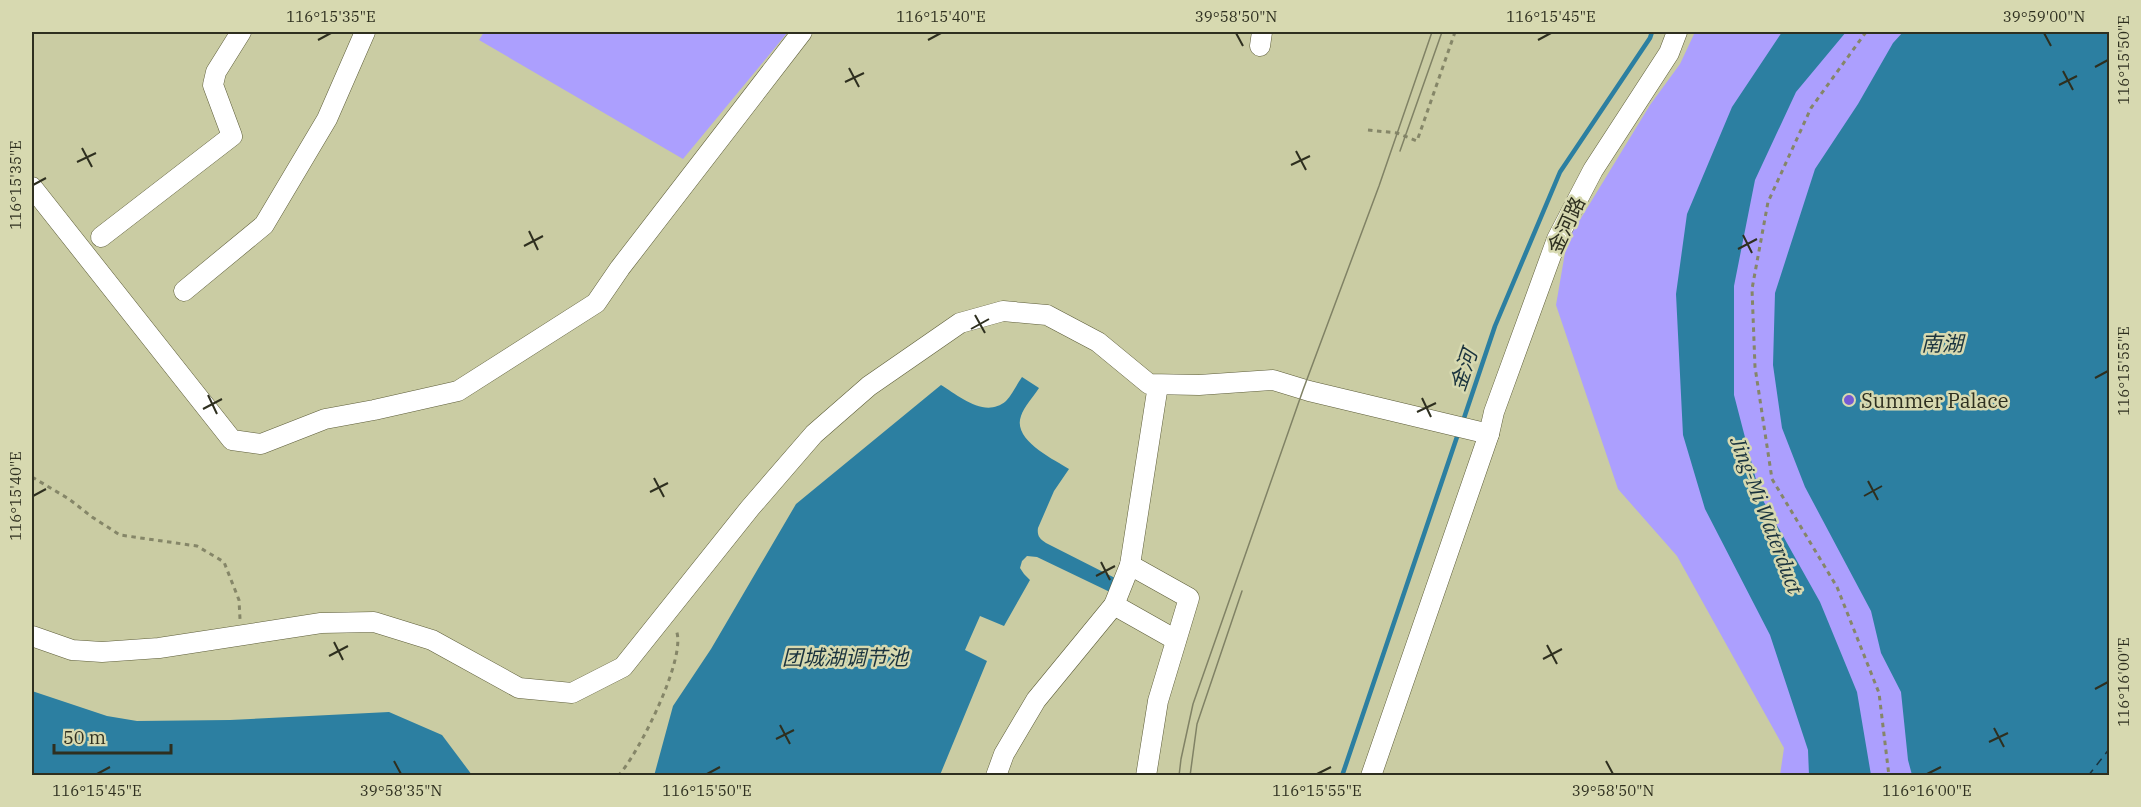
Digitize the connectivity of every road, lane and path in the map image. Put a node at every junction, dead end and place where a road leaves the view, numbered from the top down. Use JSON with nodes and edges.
{"nodes":[{"id":1,"x":241,"y":32,"type":"edge"},
{"id":2,"x":365,"y":32,"type":"edge"},
{"id":3,"x":802,"y":32,"type":"edge"},
{"id":4,"x":1455,"y":32,"type":"edge"},
{"id":5,"x":1677,"y":32,"type":"edge"},
{"id":6,"x":1866,"y":32,"type":"edge"},
{"id":7,"x":1368,"y":130,"type":"dead end"},
{"id":8,"x":32,"y":187,"type":"edge"},
{"id":9,"x":101,"y":237,"type":"dead end"},
{"id":10,"x":184,"y":291,"type":"dead end"},
{"id":11,"x":1158,"y":385,"type":"junction"},
{"id":12,"x":1482,"y":433,"type":"junction"},
{"id":13,"x":32,"y":477,"type":"edge"},
{"id":14,"x":1130,"y":565,"type":"junction"},
{"id":15,"x":1114,"y":605,"type":"junction"},
{"id":16,"x":667,"y":612,"type":"junction"},
{"id":17,"x":240,"y":635,"type":"junction"},
{"id":18,"x":32,"y":636,"type":"edge"},
{"id":19,"x":1176,"y":640,"type":"junction"},
{"id":20,"x":618,"y":776,"type":"edge"},
{"id":21,"x":996,"y":776,"type":"edge"},
{"id":22,"x":1146,"y":776,"type":"edge"},
{"id":23,"x":1371,"y":776,"type":"edge"},
{"id":24,"x":1889,"y":776,"type":"edge"}],
"edges":[{"from":1,"to":9,"type":"street"},
{"from":2,"to":10,"type":"street"},
{"from":3,"to":8,"type":"street"},
{"from":4,"to":7,"type":"path"},
{"from":5,"to":12,"type":"street","name":"金河路"},
{"from":6,"to":24,"type":"path"},
{"from":11,"to":12,"type":"street"},
{"from":11,"to":14,"type":"street"},
{"from":11,"to":16,"type":"street"},
{"from":12,"to":23,"type":"street","name":"金河路"},
{"from":13,"to":17,"type":"path"},
{"from":14,"to":15,"type":"street"},
{"from":14,"to":19,"type":"street"},
{"from":15,"to":19,"type":"street"},
{"from":15,"to":21,"type":"street"},
{"from":16,"to":17,"type":"street"},
{"from":16,"to":20,"type":"path"},
{"from":17,"to":18,"type":"street"},
{"from":19,"to":22,"type":"street"}]}
